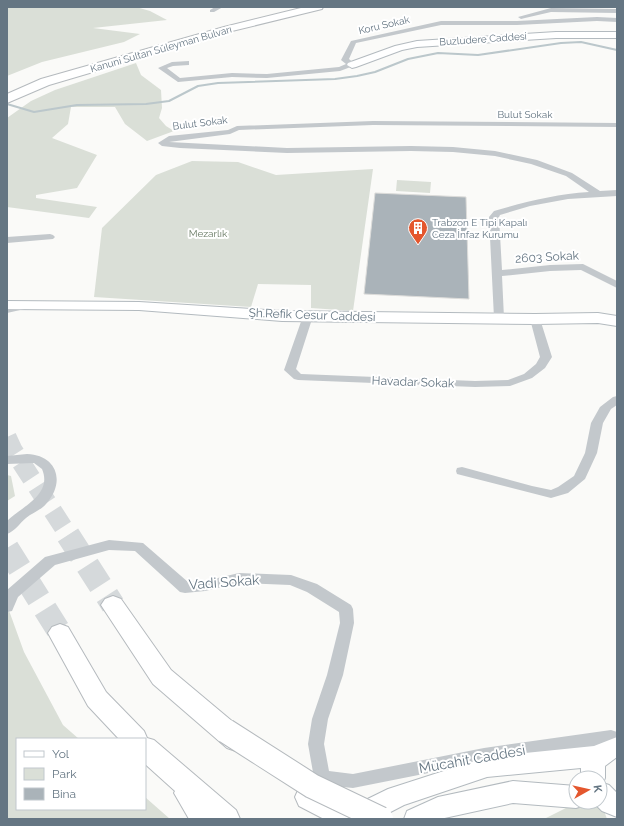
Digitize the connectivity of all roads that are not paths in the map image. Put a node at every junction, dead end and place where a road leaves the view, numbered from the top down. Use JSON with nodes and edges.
{"nodes":[{"id":1,"x":220,"y":7,"type":"edge"},
{"id":2,"x":283,"y":7,"type":"edge"},
{"id":3,"x":318,"y":7,"type":"edge"},
{"id":4,"x":212,"y":10,"type":"dead end"},
{"id":5,"x":617,"y":11,"type":"edge"},
{"id":6,"x":617,"y":20,"type":"edge"},
{"id":7,"x":483,"y":22,"type":"junction"},
{"id":8,"x":617,"y":35,"type":"edge"},
{"id":9,"x":186,"y":63,"type":"dead end"},
{"id":10,"x":352,"y":65,"type":"junction"},
{"id":11,"x":30,"y":76,"type":"dead end"},
{"id":12,"x":7,"y":99,"type":"edge"},
{"id":13,"x":617,"y":125,"type":"edge"},
{"id":14,"x":617,"y":193,"type":"edge"},
{"id":15,"x":598,"y":194,"type":"junction"},
{"id":16,"x":50,"y":237,"type":"dead end"},
{"id":17,"x":7,"y":240,"type":"edge"},
{"id":18,"x":497,"y":273,"type":"junction"},
{"id":19,"x":617,"y":285,"type":"edge"},
{"id":20,"x":7,"y":305,"type":"edge"},
{"id":21,"x":25,"y":306,"type":"junction"},
{"id":22,"x":7,"y":310,"type":"edge"},
{"id":23,"x":308,"y":316,"type":"junction"},
{"id":24,"x":499,"y":318,"type":"junction"},
{"id":25,"x":535,"y":319,"type":"junction"},
{"id":26,"x":617,"y":321,"type":"edge"},
{"id":27,"x":617,"y":400,"type":"edge"},
{"id":28,"x":7,"y":460,"type":"edge"},
{"id":29,"x":462,"y":471,"type":"dead end"},
{"id":30,"x":7,"y":529,"type":"edge"},
{"id":31,"x":113,"y":605,"type":"tunnel mouth"},
{"id":32,"x":7,"y":607,"type":"edge"},
{"id":33,"x":60,"y":633,"type":"tunnel mouth"},
{"id":34,"x":226,"y":731,"type":"junction"},
{"id":35,"x":134,"y":738,"type":"edge"},
{"id":36,"x":146,"y":749,"type":"edge"},
{"id":37,"x":606,"y":757,"type":"edge"},
{"id":38,"x":179,"y":778,"type":"junction"},
{"id":39,"x":322,"y":778,"type":"joint"},
{"id":40,"x":568,"y":796,"type":"edge"},
{"id":41,"x":204,"y":819,"type":"edge"},
{"id":42,"x":226,"y":819,"type":"edge"},
{"id":43,"x":351,"y":819,"type":"edge"},
{"id":44,"x":381,"y":819,"type":"edge"},
{"id":45,"x":416,"y":819,"type":"edge"}],
"edges":[{"from":1,"to":4,"type":"street"},
{"from":2,"to":11,"type":"main road","name":"Kanuni Sultan Süleyman Bulvarı"},
{"from":3,"to":12,"type":"main road","name":"Kanuni Sultan Süleyman Bulvarı"},
{"from":5,"to":7,"type":"street"},
{"from":6,"to":7,"type":"street","name":"Koru Sokak"},
{"from":7,"to":10,"type":"street","name":"Koru Sokak"},
{"from":8,"to":10,"type":"street","name":"Buzludere Caddesi"},
{"from":9,"to":10,"type":"street"},
{"from":13,"to":15,"type":"street","name":"Bulut Sokak"},
{"from":14,"to":15,"type":"street"},
{"from":15,"to":18,"type":"street"},
{"from":16,"to":17,"type":"street"},
{"from":18,"to":19,"type":"street","name":"2603 Sokak"},
{"from":18,"to":24,"type":"street"},
{"from":20,"to":21,"type":"street","name":"Şh.Refik Cesur Caddesi"},
{"from":21,"to":22,"type":"street"},
{"from":21,"to":23,"type":"street","name":"Şh.Refik Cesur Caddesi"},
{"from":23,"to":24,"type":"street","name":"Şh.Refik Cesur Caddesi"},
{"from":23,"to":25,"type":"street","name":"Havadar Sokak"},
{"from":24,"to":25,"type":"street","name":"Şh.Refik Cesur Caddesi"},
{"from":25,"to":26,"type":"street","name":"Şh.Refik Cesur Caddesi"},
{"from":27,"to":29,"type":"street"},
{"from":28,"to":30,"type":"street"},
{"from":31,"to":34,"type":"main road"},
{"from":32,"to":39,"type":"street","name":"Vadi Sokak"},
{"from":33,"to":35,"type":"main road"},
{"from":34,"to":43,"type":"main road","bridge":true},
{"from":34,"to":44,"type":"main road","bridge":true},
{"from":36,"to":38,"type":"main road"},
{"from":37,"to":39,"type":"street","name":"Mücahit Caddesi"},
{"from":37,"to":43,"type":"street"},
{"from":38,"to":41,"type":"main road"},
{"from":38,"to":42,"type":"main road"},
{"from":40,"to":45,"type":"street"}]}
